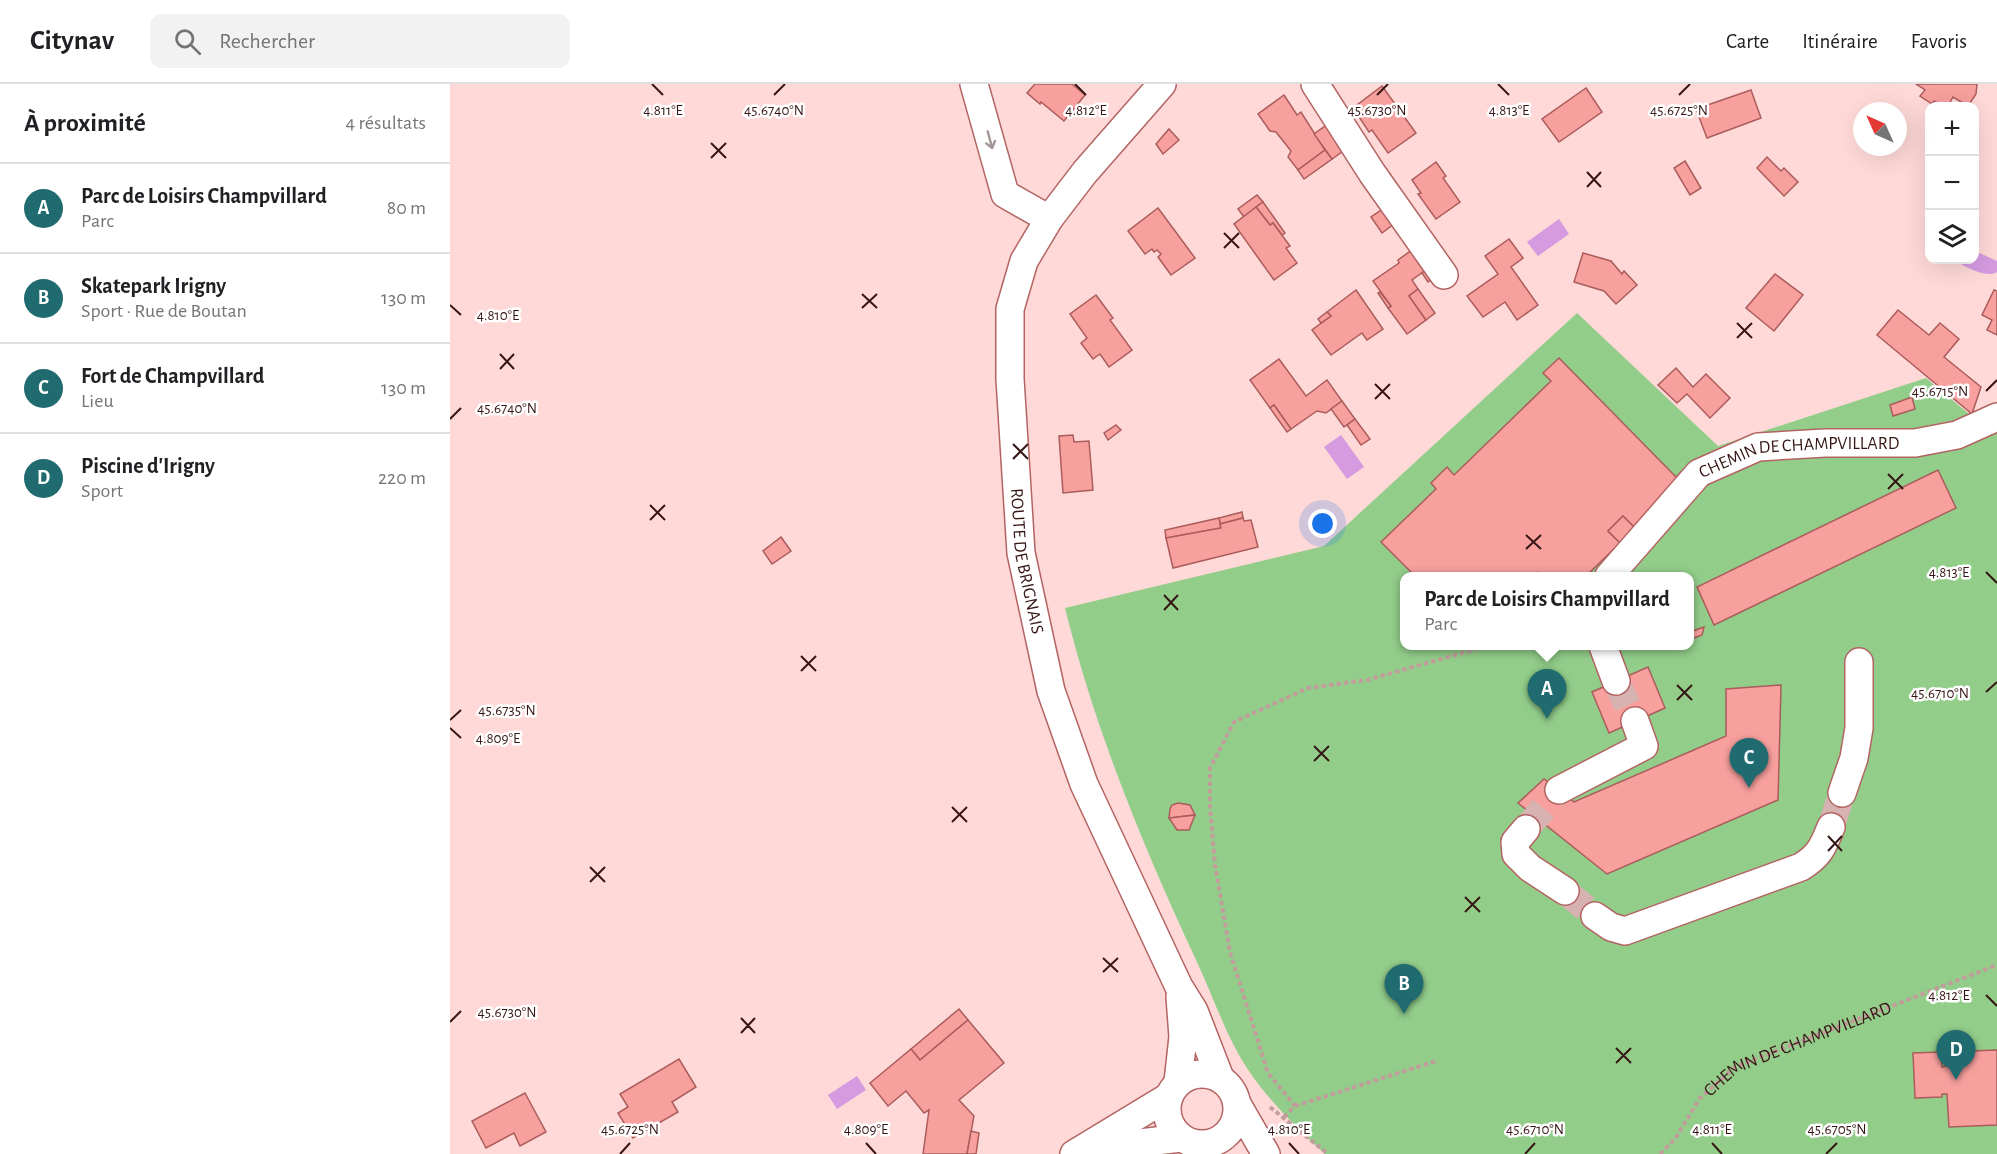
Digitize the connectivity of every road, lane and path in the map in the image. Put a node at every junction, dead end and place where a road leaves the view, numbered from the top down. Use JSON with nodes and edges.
{"nodes":[{"id":1,"x":974,"y":84,"type":"edge"},
{"id":2,"x":1162,"y":84,"type":"edge"},
{"id":3,"x":1315,"y":84,"type":"edge"},
{"id":4,"x":1049,"y":219,"type":"junction"},
{"id":5,"x":1444,"y":275,"type":"dead end"},
{"id":6,"x":1997,"y":417,"type":"edge"},
{"id":7,"x":1612,"y":572,"type":"edge"},
{"id":8,"x":1470,"y":650,"type":"edge"},
{"id":9,"x":1605,"y":650,"type":"edge"},
{"id":10,"x":1859,"y":662,"type":"dead end"},
{"id":11,"x":1616,"y":681,"type":"tunnel mouth"},
{"id":12,"x":1635,"y":721,"type":"tunnel mouth"},
{"id":13,"x":1559,"y":790,"type":"tunnel mouth"},
{"id":14,"x":1842,"y":793,"type":"tunnel mouth"},
{"id":15,"x":1831,"y":827,"type":"tunnel mouth"},
{"id":16,"x":1526,"y":829,"type":"tunnel mouth"},
{"id":17,"x":1565,"y":891,"type":"tunnel mouth"},
{"id":18,"x":1595,"y":916,"type":"tunnel mouth"},
{"id":19,"x":1997,"y":965,"type":"edge"},
{"id":20,"x":1179,"y":987,"type":"junction"},
{"id":21,"x":1436,"y":1061,"type":"dead end"},
{"id":22,"x":1220,"y":1078,"type":"junction"},
{"id":23,"x":1173,"y":1090,"type":"junction"},
{"id":24,"x":1237,"y":1104,"type":"junction"},
{"id":25,"x":1295,"y":1106,"type":"junction"},
{"id":26,"x":1181,"y":1138,"type":"junction"},
{"id":27,"x":1217,"y":1141,"type":"junction"},
{"id":28,"x":1265,"y":1153,"type":"edge"},
{"id":29,"x":1074,"y":1154,"type":"edge"},
{"id":30,"x":1092,"y":1154,"type":"edge"},
{"id":31,"x":1328,"y":1154,"type":"edge"},
{"id":32,"x":1660,"y":1154,"type":"edge"}],
"edges":[{"from":1,"to":4,"type":"street","one_way":true},
{"from":2,"to":4,"type":"street","name":"ROUTE DE BRIGNAIS"},
{"from":3,"to":5,"type":"street"},
{"from":4,"to":20,"type":"street","name":"ROUTE DE BRIGNAIS"},
{"from":6,"to":7,"type":"street","name":"CHEMIN DE CHAMPVILLARD"},
{"from":8,"to":25,"type":"path"},
{"from":9,"to":11,"type":"street"},
{"from":10,"to":14,"type":"street"},
{"from":12,"to":13,"type":"street"},
{"from":15,"to":18,"type":"street"},
{"from":16,"to":17,"type":"street"},
{"from":19,"to":32,"type":"path","name":"CHEMIN DE CHAMPVILLARD"},
{"from":20,"to":22,"type":"street","name":"ROUTE DE BRIGNAIS"},
{"from":20,"to":23,"type":"street","name":"ROUTE DE BRIGNAIS"},
{"from":21,"to":25,"type":"path"},
{"from":22,"to":23,"type":"street"},
{"from":22,"to":24,"type":"street"},
{"from":23,"to":26,"type":"street"},
{"from":23,"to":29,"type":"street"},
{"from":24,"to":27,"type":"street"},
{"from":24,"to":28,"type":"street"},
{"from":25,"to":31,"type":"path"},
{"from":26,"to":27,"type":"street"},
{"from":26,"to":30,"type":"street"},
{"from":27,"to":28,"type":"street"}]}
